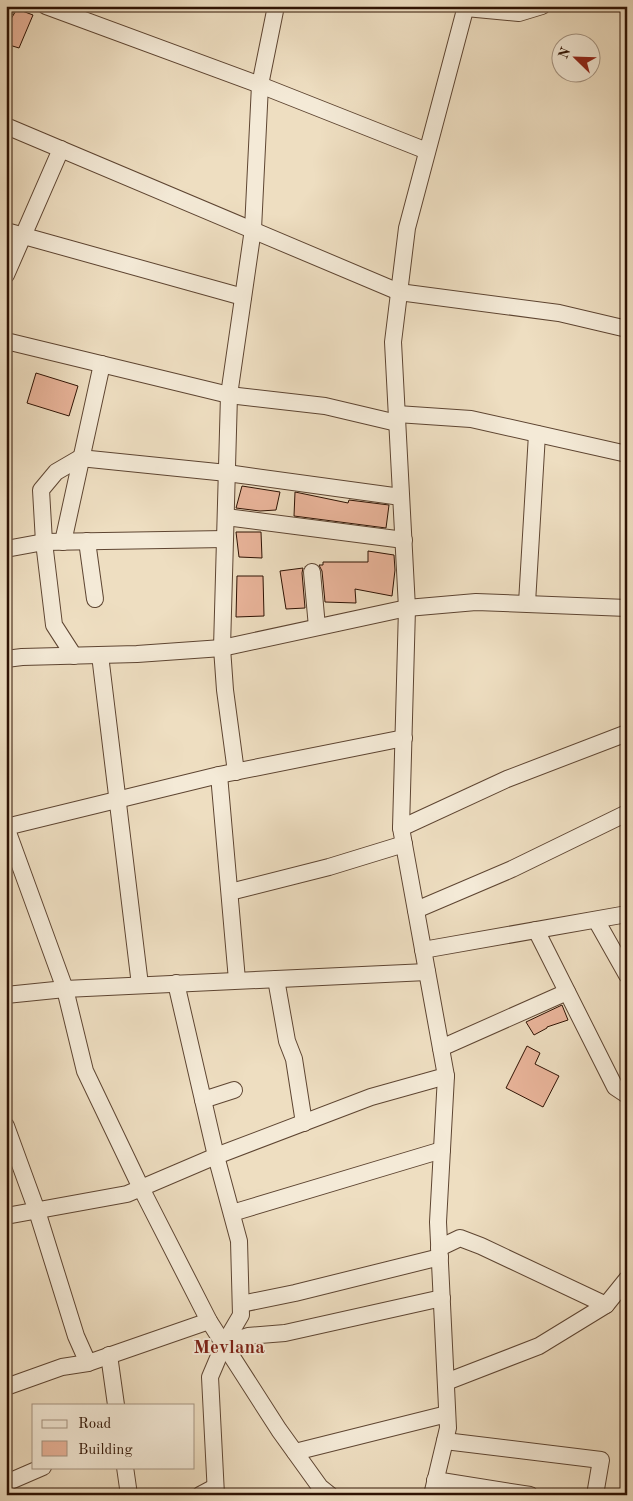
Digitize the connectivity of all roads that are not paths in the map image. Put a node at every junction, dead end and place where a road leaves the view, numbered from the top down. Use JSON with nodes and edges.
{"nodes":[{"id":1,"x":46,"y":6,"type":"edge"},
{"id":2,"x":276,"y":6,"type":"edge"},
{"id":3,"x":542,"y":6,"type":"edge"},
{"id":4,"x":466,"y":7,"type":"edge"},
{"id":5,"x":260,"y":85,"type":"junction"},
{"id":6,"x":6,"y":126,"type":"edge"},
{"id":7,"x":61,"y":148,"type":"junction"},
{"id":8,"x":427,"y":151,"type":"junction"},
{"id":9,"x":253,"y":229,"type":"junction"},
{"id":10,"x":6,"y":231,"type":"edge"},
{"id":11,"x":24,"y":235,"type":"junction"},
{"id":12,"x":6,"y":275,"type":"edge"},
{"id":13,"x":399,"y":292,"type":"junction"},
{"id":14,"x":243,"y":297,"type":"junction"},
{"id":15,"x":627,"y":328,"type":"edge"},
{"id":16,"x":6,"y":341,"type":"edge"},
{"id":17,"x":102,"y":364,"type":"junction"},
{"id":18,"x":229,"y":395,"type":"junction"},
{"id":19,"x":397,"y":418,"type":"junction"},
{"id":20,"x":537,"y":434,"type":"junction"},
{"id":21,"x":627,"y":454,"type":"edge"},
{"id":22,"x":80,"y":458,"type":"junction"},
{"id":23,"x":227,"y":473,"type":"junction"},
{"id":24,"x":401,"y":497,"type":"junction"},
{"id":25,"x":226,"y":517,"type":"junction"},
{"id":26,"x":225,"y":539,"type":"junction"},
{"id":27,"x":404,"y":540,"type":"junction"},
{"id":28,"x":87,"y":541,"type":"junction"},
{"id":29,"x":44,"y":542,"type":"junction"},
{"id":30,"x":63,"y":542,"type":"junction"},
{"id":31,"x":6,"y":549,"type":"edge"},
{"id":32,"x":312,"y":572,"type":"dead end"},
{"id":33,"x":95,"y":599,"type":"dead end"},
{"id":34,"x":527,"y":603,"type":"junction"},
{"id":35,"x":407,"y":608,"type":"junction"},
{"id":36,"x":627,"y":608,"type":"edge"},
{"id":37,"x":317,"y":627,"type":"junction"},
{"id":38,"x":222,"y":648,"type":"junction"},
{"id":39,"x":100,"y":655,"type":"junction"},
{"id":40,"x":74,"y":656,"type":"junction"},
{"id":41,"x":6,"y":659,"type":"edge"},
{"id":42,"x":627,"y":733,"type":"edge"},
{"id":43,"x":404,"y":738,"type":"junction"},
{"id":44,"x":236,"y":772,"type":"junction"},
{"id":45,"x":220,"y":776,"type":"junction"},
{"id":46,"x":117,"y":800,"type":"junction"},
{"id":47,"x":627,"y":813,"type":"edge"},
{"id":48,"x":6,"y":827,"type":"edge"},
{"id":49,"x":401,"y":828,"type":"junction"},
{"id":50,"x":404,"y":844,"type":"junction"},
{"id":51,"x":230,"y":892,"type":"junction"},
{"id":52,"x":416,"y":910,"type":"junction"},
{"id":53,"x":627,"y":914,"type":"edge"},
{"id":54,"x":596,"y":920,"type":"junction"},
{"id":55,"x":536,"y":930,"type":"junction"},
{"id":56,"x":423,"y":950,"type":"junction"},
{"id":57,"x":427,"y":972,"type":"junction"},
{"id":58,"x":627,"y":975,"type":"edge"},
{"id":59,"x":276,"y":979,"type":"junction"},
{"id":60,"x":238,"y":980,"type":"junction"},
{"id":61,"x":176,"y":984,"type":"junction"},
{"id":62,"x":140,"y":985,"type":"junction"},
{"id":63,"x":65,"y":989,"type":"junction"},
{"id":64,"x":567,"y":992,"type":"junction"},
{"id":65,"x":6,"y":994,"type":"edge"},
{"id":66,"x":441,"y":1048,"type":"junction"},
{"id":67,"x":446,"y":1076,"type":"junction"},
{"id":68,"x":234,"y":1090,"type":"dead end"},
{"id":69,"x":627,"y":1094,"type":"edge"},
{"id":70,"x":203,"y":1100,"type":"junction"},
{"id":71,"x":304,"y":1122,"type":"junction"},
{"id":72,"x":6,"y":1126,"type":"edge"},
{"id":73,"x":442,"y":1150,"type":"junction"},
{"id":74,"x":216,"y":1156,"type":"junction"},
{"id":75,"x":140,"y":1188,"type":"junction"},
{"id":76,"x":37,"y":1211,"type":"junction"},
{"id":77,"x":232,"y":1213,"type":"junction"},
{"id":78,"x":6,"y":1216,"type":"edge"},
{"id":79,"x":440,"y":1253,"type":"junction"},
{"id":80,"x":627,"y":1279,"type":"edge"},
{"id":81,"x":442,"y":1298,"type":"junction"},
{"id":82,"x":241,"y":1304,"type":"junction"},
{"id":83,"x":606,"y":1305,"type":"junction"},
{"id":84,"x":209,"y":1321,"type":"junction"},
{"id":85,"x":224,"y":1344,"type":"junction"},
{"id":86,"x":109,"y":1356,"type":"junction"},
{"id":87,"x":88,"y":1363,"type":"junction"},
{"id":88,"x":446,"y":1382,"type":"junction"},
{"id":89,"x":6,"y":1386,"type":"edge"},
{"id":90,"x":116,"y":1404,"type":"edge"},
{"id":91,"x":447,"y":1414,"type":"junction"},
{"id":92,"x":445,"y":1441,"type":"junction"},
{"id":93,"x":296,"y":1452,"type":"junction"},
{"id":94,"x":41,"y":1468,"type":"edge"},
{"id":95,"x":125,"y":1468,"type":"edge"},
{"id":96,"x":6,"y":1483,"type":"edge"},
{"id":97,"x":433,"y":1488,"type":"edge"},
{"id":98,"x":215,"y":1491,"type":"edge"},
{"id":99,"x":129,"y":1495,"type":"edge"},
{"id":100,"x":200,"y":1495,"type":"edge"},
{"id":101,"x":330,"y":1495,"type":"edge"},
{"id":102,"x":530,"y":1495,"type":"edge"},
{"id":103,"x":595,"y":1495,"type":"edge"}],
"edges":[{"from":1,"to":5,"type":"street"},
{"from":2,"to":5,"type":"street"},
{"from":3,"to":4,"type":"street"},
{"from":4,"to":8,"type":"street"},
{"from":5,"to":8,"type":"street"},
{"from":5,"to":9,"type":"street"},
{"from":6,"to":7,"type":"street"},
{"from":7,"to":9,"type":"street"},
{"from":7,"to":11,"type":"street"},
{"from":8,"to":13,"type":"street"},
{"from":9,"to":13,"type":"street"},
{"from":9,"to":14,"type":"street"},
{"from":10,"to":11,"type":"street"},
{"from":11,"to":12,"type":"street"},
{"from":11,"to":14,"type":"street"},
{"from":13,"to":15,"type":"street"},
{"from":13,"to":19,"type":"street"},
{"from":14,"to":18,"type":"street"},
{"from":16,"to":17,"type":"street"},
{"from":17,"to":18,"type":"street"},
{"from":17,"to":22,"type":"street"},
{"from":18,"to":19,"type":"street"},
{"from":18,"to":23,"type":"street"},
{"from":19,"to":20,"type":"street"},
{"from":19,"to":24,"type":"street"},
{"from":20,"to":21,"type":"street"},
{"from":20,"to":34,"type":"street"},
{"from":22,"to":23,"type":"street"},
{"from":22,"to":29,"type":"street"},
{"from":22,"to":30,"type":"street"},
{"from":23,"to":24,"type":"street"},
{"from":23,"to":25,"type":"street"},
{"from":24,"to":27,"type":"street"},
{"from":25,"to":26,"type":"street"},
{"from":25,"to":27,"type":"street"},
{"from":26,"to":28,"type":"street"},
{"from":26,"to":38,"type":"street"},
{"from":27,"to":35,"type":"street"},
{"from":28,"to":30,"type":"street"},
{"from":28,"to":33,"type":"street"},
{"from":29,"to":30,"type":"street"},
{"from":29,"to":31,"type":"street"},
{"from":29,"to":40,"type":"street"},
{"from":32,"to":37,"type":"street"},
{"from":34,"to":35,"type":"street"},
{"from":34,"to":36,"type":"street"},
{"from":35,"to":37,"type":"street"},
{"from":35,"to":43,"type":"street"},
{"from":37,"to":38,"type":"street"},
{"from":38,"to":39,"type":"street"},
{"from":38,"to":44,"type":"street"},
{"from":39,"to":40,"type":"street"},
{"from":39,"to":46,"type":"street"},
{"from":40,"to":41,"type":"street"},
{"from":42,"to":49,"type":"street"},
{"from":43,"to":44,"type":"street"},
{"from":43,"to":49,"type":"street"},
{"from":44,"to":45,"type":"street"},
{"from":45,"to":46,"type":"street"},
{"from":45,"to":51,"type":"street"},
{"from":46,"to":48,"type":"street"},
{"from":46,"to":62,"type":"street"},
{"from":47,"to":52,"type":"street"},
{"from":48,"to":63,"type":"street"},
{"from":49,"to":50,"type":"street"},
{"from":50,"to":51,"type":"street"},
{"from":50,"to":52,"type":"street"},
{"from":51,"to":60,"type":"street"},
{"from":52,"to":56,"type":"street"},
{"from":53,"to":54,"type":"street"},
{"from":54,"to":55,"type":"street"},
{"from":54,"to":58,"type":"street"},
{"from":55,"to":56,"type":"street"},
{"from":55,"to":64,"type":"street"},
{"from":56,"to":57,"type":"street"},
{"from":57,"to":59,"type":"street"},
{"from":57,"to":66,"type":"street"},
{"from":59,"to":60,"type":"street"},
{"from":59,"to":71,"type":"street"},
{"from":60,"to":61,"type":"street"},
{"from":61,"to":62,"type":"street"},
{"from":61,"to":70,"type":"street"},
{"from":62,"to":63,"type":"street"},
{"from":63,"to":65,"type":"street"},
{"from":63,"to":75,"type":"street"},
{"from":64,"to":66,"type":"street"},
{"from":64,"to":69,"type":"street"},
{"from":66,"to":67,"type":"street"},
{"from":67,"to":71,"type":"street"},
{"from":67,"to":73,"type":"street"},
{"from":68,"to":70,"type":"street"},
{"from":70,"to":74,"type":"street"},
{"from":71,"to":74,"type":"street"},
{"from":72,"to":76,"type":"street"},
{"from":73,"to":77,"type":"street"},
{"from":73,"to":79,"type":"street"},
{"from":74,"to":75,"type":"street"},
{"from":74,"to":77,"type":"street"},
{"from":75,"to":76,"type":"street"},
{"from":75,"to":84,"type":"street"},
{"from":76,"to":78,"type":"street"},
{"from":76,"to":87,"type":"street"},
{"from":77,"to":82,"type":"street"},
{"from":79,"to":81,"type":"street"},
{"from":79,"to":82,"type":"street"},
{"from":79,"to":83,"type":"street"},
{"from":80,"to":83,"type":"street"},
{"from":81,"to":85,"type":"street"},
{"from":81,"to":88,"type":"street"},
{"from":82,"to":85,"type":"street"},
{"from":83,"to":88,"type":"street"},
{"from":84,"to":85,"type":"street"},
{"from":84,"to":86,"type":"street"},
{"from":85,"to":93,"type":"street"},
{"from":85,"to":98,"type":"street"},
{"from":86,"to":87,"type":"street"},
{"from":86,"to":90,"type":"street"},
{"from":87,"to":89,"type":"street"},
{"from":88,"to":91,"type":"street"},
{"from":91,"to":92,"type":"street"},
{"from":91,"to":93,"type":"street"},
{"from":92,"to":97,"type":"street"},
{"from":92,"to":103,"type":"street"},
{"from":93,"to":101,"type":"street"},
{"from":94,"to":96,"type":"street"},
{"from":95,"to":99,"type":"street"},
{"from":97,"to":102,"type":"street"},
{"from":98,"to":100,"type":"street"}]}
